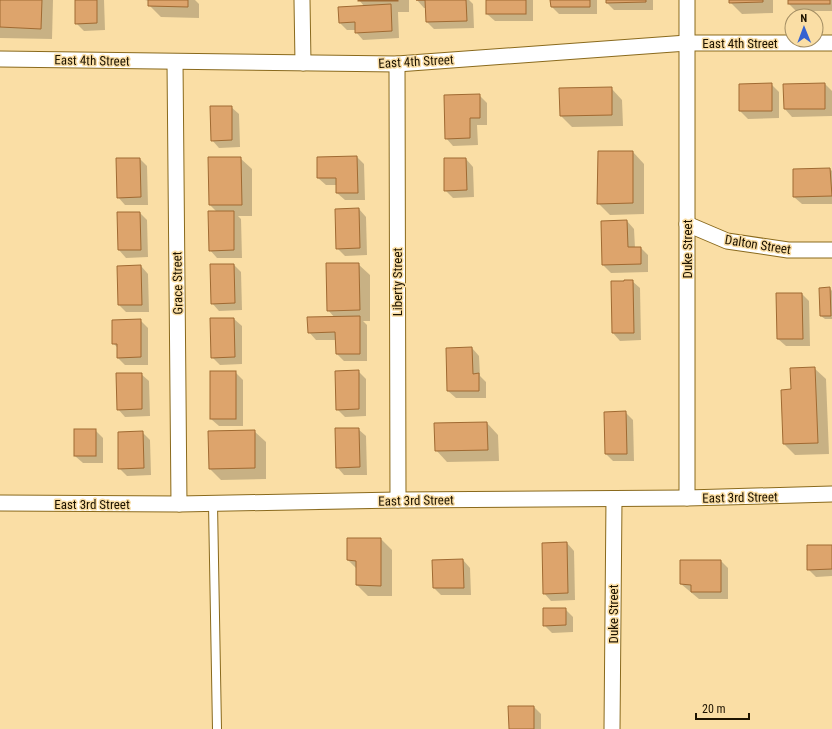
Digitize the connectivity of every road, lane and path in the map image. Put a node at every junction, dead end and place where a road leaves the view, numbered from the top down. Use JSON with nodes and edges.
{"nodes":[{"id":1,"x":302,"y":0,"type":"edge"},
{"id":2,"x":687,"y":0,"type":"edge"},
{"id":3,"x":832,"y":42,"type":"edge"},
{"id":4,"x":687,"y":43,"type":"junction"},
{"id":5,"x":0,"y":59,"type":"edge"},
{"id":6,"x":175,"y":62,"type":"junction"},
{"id":7,"x":303,"y":63,"type":"junction"},
{"id":8,"x":397,"y":64,"type":"junction"},
{"id":9,"x":687,"y":224,"type":"junction"},
{"id":10,"x":832,"y":250,"type":"edge"},
{"id":11,"x":832,"y":494,"type":"edge"},
{"id":12,"x":687,"y":498,"type":"junction"},
{"id":13,"x":614,"y":499,"type":"junction"},
{"id":14,"x":398,"y":500,"type":"junction"},
{"id":15,"x":0,"y":503,"type":"edge"},
{"id":16,"x":179,"y":504,"type":"junction"},
{"id":17,"x":213,"y":504,"type":"junction"},
{"id":18,"x":217,"y":729,"type":"edge"},
{"id":19,"x":612,"y":729,"type":"edge"}],
"edges":[{"from":1,"to":7,"type":"street"},
{"from":2,"to":4,"type":"street","name":"Duke Street"},
{"from":3,"to":4,"type":"street","name":"East 4th Street"},
{"from":4,"to":8,"type":"street","name":"East 4th Street"},
{"from":4,"to":9,"type":"street","name":"Duke Street"},
{"from":5,"to":6,"type":"street","name":"East 4th Street"},
{"from":6,"to":7,"type":"street","name":"East 4th Street"},
{"from":6,"to":16,"type":"street","name":"Grace Street"},
{"from":7,"to":8,"type":"street","name":"East 4th Street"},
{"from":8,"to":14,"type":"street","name":"Liberty Street"},
{"from":9,"to":10,"type":"street","name":"Dalton Street"},
{"from":9,"to":12,"type":"street","name":"Duke Street"},
{"from":11,"to":12,"type":"street","name":"East 3rd Street"},
{"from":12,"to":13,"type":"street","name":"East 3rd Street"},
{"from":13,"to":14,"type":"street","name":"East 3rd Street"},
{"from":13,"to":19,"type":"street","name":"Duke Street"},
{"from":14,"to":17,"type":"street","name":"East 3rd Street"},
{"from":15,"to":16,"type":"street","name":"East 3rd Street"},
{"from":16,"to":17,"type":"street","name":"East 3rd Street"},
{"from":17,"to":18,"type":"lane"}]}
